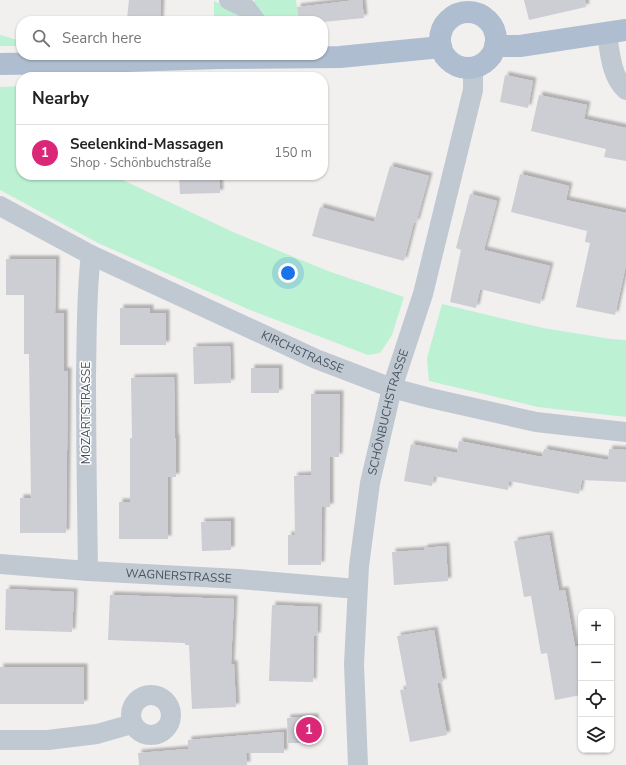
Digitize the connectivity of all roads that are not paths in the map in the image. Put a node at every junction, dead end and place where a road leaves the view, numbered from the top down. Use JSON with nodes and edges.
{"nodes":[{"id":1,"x":229,"y":0,"type":"edge"},
{"id":2,"x":472,"y":6,"type":"edge"},
{"id":3,"x":253,"y":16,"type":"edge"},
{"id":4,"x":616,"y":32,"type":"edge"},
{"id":5,"x":495,"y":46,"type":"junction"},
{"id":6,"x":441,"y":47,"type":"junction"},
{"id":7,"x":328,"y":57,"type":"edge"},
{"id":8,"x":149,"y":60,"type":"edge"},
{"id":9,"x":0,"y":64,"type":"edge"},
{"id":10,"x":473,"y":67,"type":"junction"},
{"id":11,"x":626,"y":90,"type":"edge"},
{"id":12,"x":0,"y":206,"type":"edge"},
{"id":13,"x":91,"y":255,"type":"junction"},
{"id":14,"x":392,"y":388,"type":"junction"},
{"id":15,"x":626,"y":432,"type":"edge"},
{"id":16,"x":0,"y":564,"type":"edge"},
{"id":17,"x":88,"y":571,"type":"junction"},
{"id":18,"x":357,"y":589,"type":"junction"},
{"id":19,"x":132,"y":724,"type":"dead end"},
{"id":20,"x":0,"y":740,"type":"edge"},
{"id":21,"x":358,"y":765,"type":"edge"}],
"edges":[{"from":1,"to":3,"type":"street"},
{"from":2,"to":5,"type":"main road"},
{"from":2,"to":6,"type":"main road"},
{"from":4,"to":5,"type":"main road"},
{"from":4,"to":11,"type":"street"},
{"from":5,"to":10,"type":"main road"},
{"from":6,"to":7,"type":"main road"},
{"from":6,"to":10,"type":"main road"},
{"from":8,"to":9,"type":"main road"},
{"from":10,"to":14,"type":"street","name":"SCHÖNBUCHSTRASSE"},
{"from":12,"to":13,"type":"street","name":"KIRCHSTRASSE"},
{"from":13,"to":14,"type":"street","name":"KIRCHSTRASSE"},
{"from":13,"to":17,"type":"street","name":"MOZARTSTRASSE"},
{"from":14,"to":15,"type":"street","name":"KIRCHSTRASSE"},
{"from":14,"to":18,"type":"street","name":"SCHÖNBUCHSTRASSE"},
{"from":16,"to":17,"type":"street","name":"WAGNERSTRASSE"},
{"from":17,"to":18,"type":"street","name":"WAGNERSTRASSE"},
{"from":18,"to":21,"type":"street","name":"SCHÖNBUCHSTRASSE"},
{"from":19,"to":20,"type":"street"}]}
